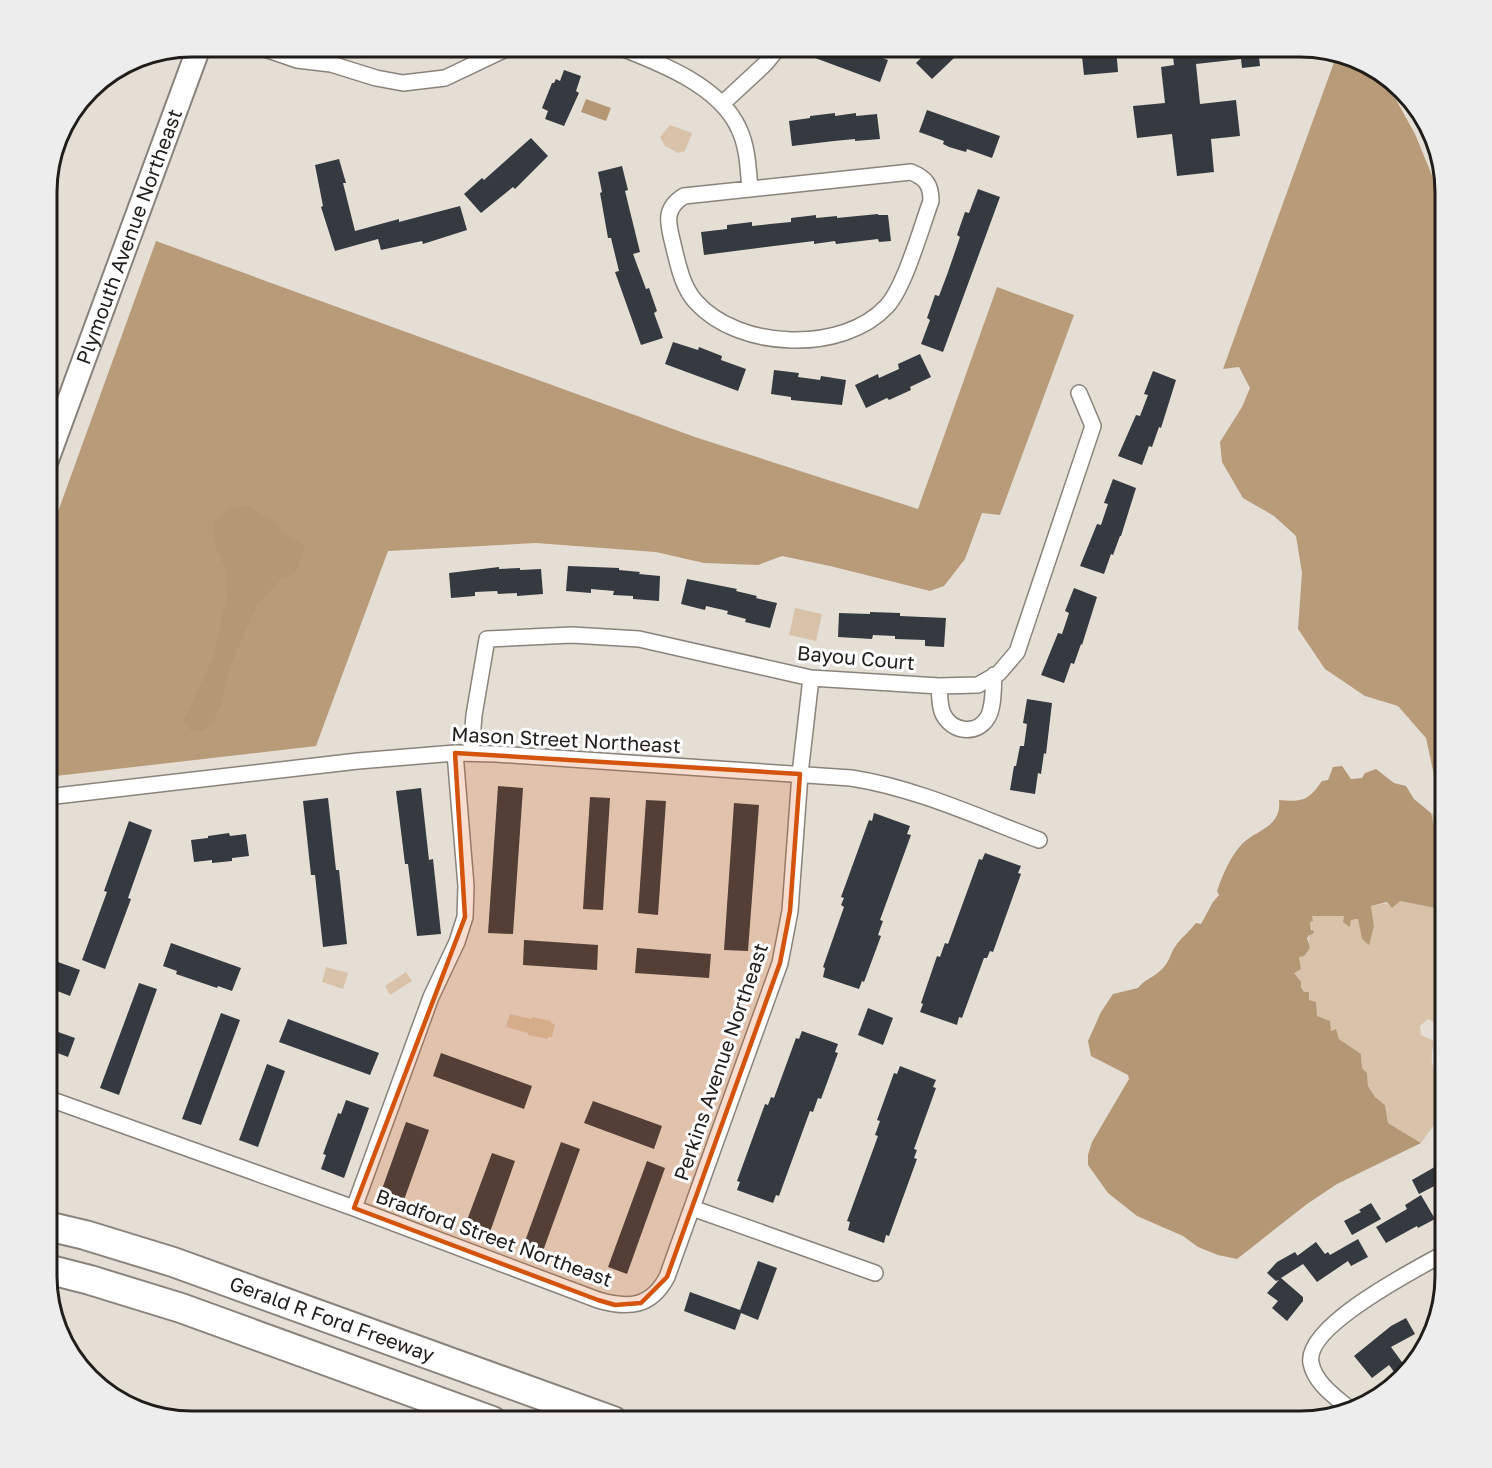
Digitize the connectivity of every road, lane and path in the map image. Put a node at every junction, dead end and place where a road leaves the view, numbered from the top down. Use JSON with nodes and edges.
{"nodes":[{"id":1,"x":195,"y":57,"type":"edge"},
{"id":2,"x":289,"y":57,"type":"edge"},
{"id":3,"x":320,"y":57,"type":"edge"},
{"id":4,"x":489,"y":57,"type":"edge"},
{"id":5,"x":640,"y":57,"type":"edge"},
{"id":6,"x":771,"y":57,"type":"edge"},
{"id":7,"x":331,"y":64,"type":"junction"},
{"id":8,"x":723,"y":103,"type":"junction"},
{"id":9,"x":750,"y":189,"type":"junction"},
{"id":10,"x":1079,"y":393,"type":"dead end"},
{"id":11,"x":57,"y":433,"type":"edge"},
{"id":12,"x":994,"y":675,"type":"junction"},
{"id":13,"x":811,"y":678,"type":"junction"},
{"id":14,"x":939,"y":686,"type":"junction"},
{"id":15,"x":455,"y":753,"type":"junction"},
{"id":16,"x":471,"y":753,"type":"junction"},
{"id":17,"x":800,"y":774,"type":"junction"},
{"id":18,"x":57,"y":796,"type":"edge"},
{"id":19,"x":1039,"y":840,"type":"dead end"},
{"id":20,"x":57,"y":1102,"type":"edge"},
{"id":21,"x":354,"y":1208,"type":"junction"},
{"id":22,"x":692,"y":1208,"type":"junction"},
{"id":23,"x":57,"y":1229,"type":"edge"},
{"id":24,"x":1435,"y":1259,"type":"edge"},
{"id":25,"x":57,"y":1272,"type":"edge"},
{"id":26,"x":875,"y":1273,"type":"dead end"},
{"id":27,"x":1343,"y":1403,"type":"edge"},
{"id":28,"x":462,"y":1411,"type":"edge"},
{"id":29,"x":583,"y":1411,"type":"edge"}],
"edges":[{"from":1,"to":11,"type":"main road","name":"Plymouth Avenue Northeast"},
{"from":2,"to":7,"type":"street"},
{"from":3,"to":7,"type":"street"},
{"from":4,"to":7,"type":"street"},
{"from":5,"to":8,"type":"street"},
{"from":6,"to":8,"type":"street"},
{"from":8,"to":9,"type":"street"},
{"from":9,"to":9,"type":"street"},
{"from":10,"to":12,"type":"street","name":"Bayou Court"},
{"from":12,"to":14,"type":"street","name":"Bayou Court"},
{"from":12,"to":14,"type":"street"},
{"from":13,"to":14,"type":"street","name":"Bayou Court"},
{"from":13,"to":16,"type":"street","name":"Bayou Court"},
{"from":13,"to":17,"type":"street","name":"Perkins Avenue Northeast"},
{"from":15,"to":16,"type":"street","name":"Mason Street Northeast"},
{"from":15,"to":18,"type":"street","name":"Mason Street Northeast"},
{"from":15,"to":21,"type":"street"},
{"from":16,"to":17,"type":"street","name":"Mason Street Northeast"},
{"from":17,"to":19,"type":"street","name":"Mason Street Northeast"},
{"from":17,"to":22,"type":"street","name":"Perkins Avenue Northeast"},
{"from":20,"to":21,"type":"street","name":"Bradford Street Northeast"},
{"from":21,"to":22,"type":"street","name":"Bradford Street Northeast"},
{"from":22,"to":26,"type":"street"},
{"from":23,"to":29,"type":"highway","name":"Gerald R Ford Freeway"},
{"from":24,"to":27,"type":"street"},
{"from":25,"to":28,"type":"highway","name":"Gerald R Ford Freeway"}]}
